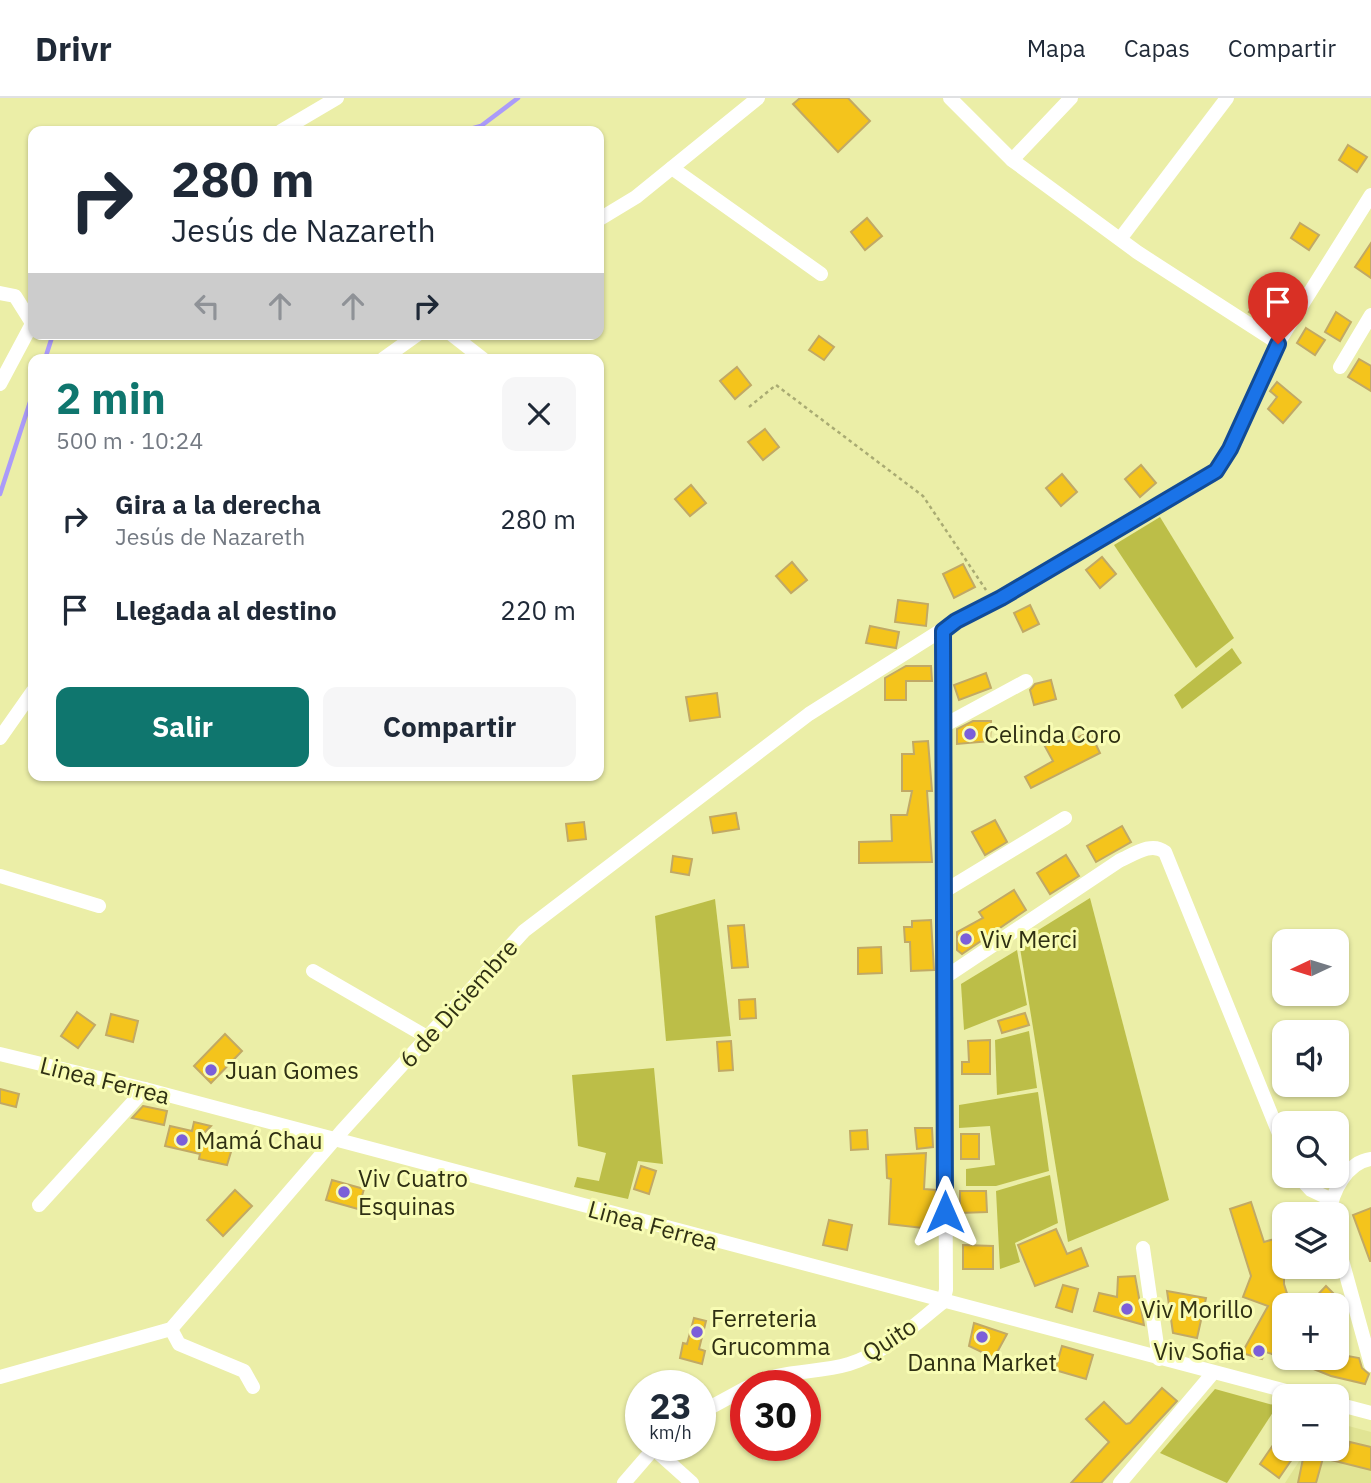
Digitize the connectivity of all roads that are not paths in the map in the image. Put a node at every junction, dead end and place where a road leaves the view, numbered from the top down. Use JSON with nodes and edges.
{"nodes":[{"id":1,"x":337,"y":98,"type":"edge"},
{"id":2,"x":758,"y":98,"type":"edge"},
{"id":3,"x":950,"y":98,"type":"edge"},
{"id":4,"x":1072,"y":98,"type":"edge"},
{"id":5,"x":1227,"y":98,"type":"edge"},
{"id":6,"x":289,"y":126,"type":"edge"},
{"id":7,"x":1012,"y":160,"type":"junction"},
{"id":8,"x":672,"y":168,"type":"junction"},
{"id":9,"x":1371,"y":195,"type":"edge"},
{"id":10,"x":604,"y":216,"type":"edge"},
{"id":11,"x":1120,"y":239,"type":"junction"},
{"id":12,"x":821,"y":274,"type":"dead end"},
{"id":13,"x":0,"y":293,"type":"edge"},
{"id":14,"x":28,"y":315,"type":"edge"},
{"id":15,"x":1371,"y":315,"type":"edge"},
{"id":16,"x":28,"y":331,"type":"edge"},
{"id":17,"x":410,"y":340,"type":"edge"},
{"id":18,"x":459,"y":340,"type":"edge"},
{"id":19,"x":1278,"y":344,"type":"junction"},
{"id":20,"x":390,"y":354,"type":"edge"},
{"id":21,"x":477,"y":354,"type":"edge"},
{"id":22,"x":1340,"y":367,"type":"dead end"},
{"id":23,"x":0,"y":384,"type":"edge"},
{"id":24,"x":943,"y":631,"type":"junction"},
{"id":25,"x":1026,"y":681,"type":"dead end"},
{"id":26,"x":28,"y":698,"type":"edge"},
{"id":27,"x":943,"y":726,"type":"junction"},
{"id":28,"x":0,"y":738,"type":"edge"},
{"id":29,"x":1065,"y":818,"type":"dead end"},
{"id":30,"x":0,"y":876,"type":"edge"},
{"id":31,"x":943,"y":892,"type":"junction"},
{"id":32,"x":99,"y":906,"type":"dead end"},
{"id":33,"x":313,"y":971,"type":"dead end"},
{"id":34,"x":944,"y":978,"type":"junction"},
{"id":35,"x":427,"y":1037,"type":"junction"},
{"id":36,"x":0,"y":1054,"type":"edge"},
{"id":37,"x":145,"y":1089,"type":"junction"},
{"id":38,"x":1272,"y":1116,"type":"edge"},
{"id":39,"x":334,"y":1139,"type":"junction"},
{"id":40,"x":1371,"y":1159,"type":"edge"},
{"id":41,"x":1309,"y":1188,"type":"edge"},
{"id":42,"x":1330,"y":1199,"type":"joint"},
{"id":43,"x":39,"y":1205,"type":"dead end"},
{"id":44,"x":1143,"y":1248,"type":"dead end"},
{"id":45,"x":1347,"y":1279,"type":"edge"},
{"id":46,"x":943,"y":1302,"type":"junction"},
{"id":47,"x":171,"y":1329,"type":"junction"},
{"id":48,"x":1159,"y":1359,"type":"junction"},
{"id":49,"x":1371,"y":1365,"type":"edge"},
{"id":50,"x":809,"y":1370,"type":"edge"},
{"id":51,"x":1213,"y":1373,"type":"junction"},
{"id":52,"x":0,"y":1377,"type":"edge"},
{"id":53,"x":253,"y":1387,"type":"dead end"},
{"id":54,"x":1272,"y":1388,"type":"edge"},
{"id":55,"x":1349,"y":1407,"type":"edge"},
{"id":56,"x":1371,"y":1413,"type":"edge"},
{"id":57,"x":643,"y":1461,"type":"edge"},
{"id":58,"x":669,"y":1461,"type":"edge"},
{"id":59,"x":624,"y":1483,"type":"edge"},
{"id":60,"x":692,"y":1483,"type":"edge"},
{"id":61,"x":1120,"y":1483,"type":"edge"}],
"edges":[{"from":1,"to":6,"type":"street"},
{"from":2,"to":8,"type":"street"},
{"from":3,"to":7,"type":"street"},
{"from":4,"to":7,"type":"street"},
{"from":5,"to":11,"type":"street"},
{"from":7,"to":11,"type":"street"},
{"from":8,"to":10,"type":"street"},
{"from":8,"to":12,"type":"street"},
{"from":9,"to":19,"type":"street","name":"6 de Diciembre"},
{"from":11,"to":19,"type":"street"},
{"from":13,"to":14,"type":"street"},
{"from":15,"to":22,"type":"street"},
{"from":16,"to":23,"type":"street"},
{"from":17,"to":20,"type":"street"},
{"from":18,"to":21,"type":"street"},
{"from":19,"to":24,"type":"street","name":"6 de Diciembre"},
{"from":24,"to":27,"type":"street"},
{"from":24,"to":35,"type":"street","name":"6 de Diciembre"},
{"from":25,"to":27,"type":"street"},
{"from":26,"to":28,"type":"street"},
{"from":27,"to":31,"type":"street"},
{"from":29,"to":31,"type":"street"},
{"from":30,"to":32,"type":"street"},
{"from":31,"to":34,"type":"street"},
{"from":33,"to":35,"type":"street"},
{"from":34,"to":38,"type":"street"},
{"from":34,"to":46,"type":"street"},
{"from":35,"to":39,"type":"street","name":"6 de Diciembre"},
{"from":36,"to":37,"type":"street","name":"Linea Ferrea"},
{"from":37,"to":39,"type":"street","name":"Linea Ferrea"},
{"from":37,"to":43,"type":"street"},
{"from":39,"to":46,"type":"street","name":"Linea Ferrea"},
{"from":39,"to":47,"type":"street","name":"6 de Diciembre"},
{"from":40,"to":42,"type":"street"},
{"from":41,"to":42,"type":"street"},
{"from":44,"to":48,"type":"street"},
{"from":45,"to":49,"type":"street"},
{"from":46,"to":48,"type":"street","name":"Linea Ferrea"},
{"from":46,"to":50,"type":"street","name":"Quito"},
{"from":47,"to":52,"type":"street"},
{"from":47,"to":53,"type":"street"},
{"from":48,"to":51,"type":"street","name":"Linea Ferrea"},
{"from":51,"to":54,"type":"street","name":"Linea Ferrea"},
{"from":51,"to":61,"type":"street"},
{"from":55,"to":56,"type":"street"},
{"from":57,"to":59,"type":"street"},
{"from":58,"to":60,"type":"street"}]}
